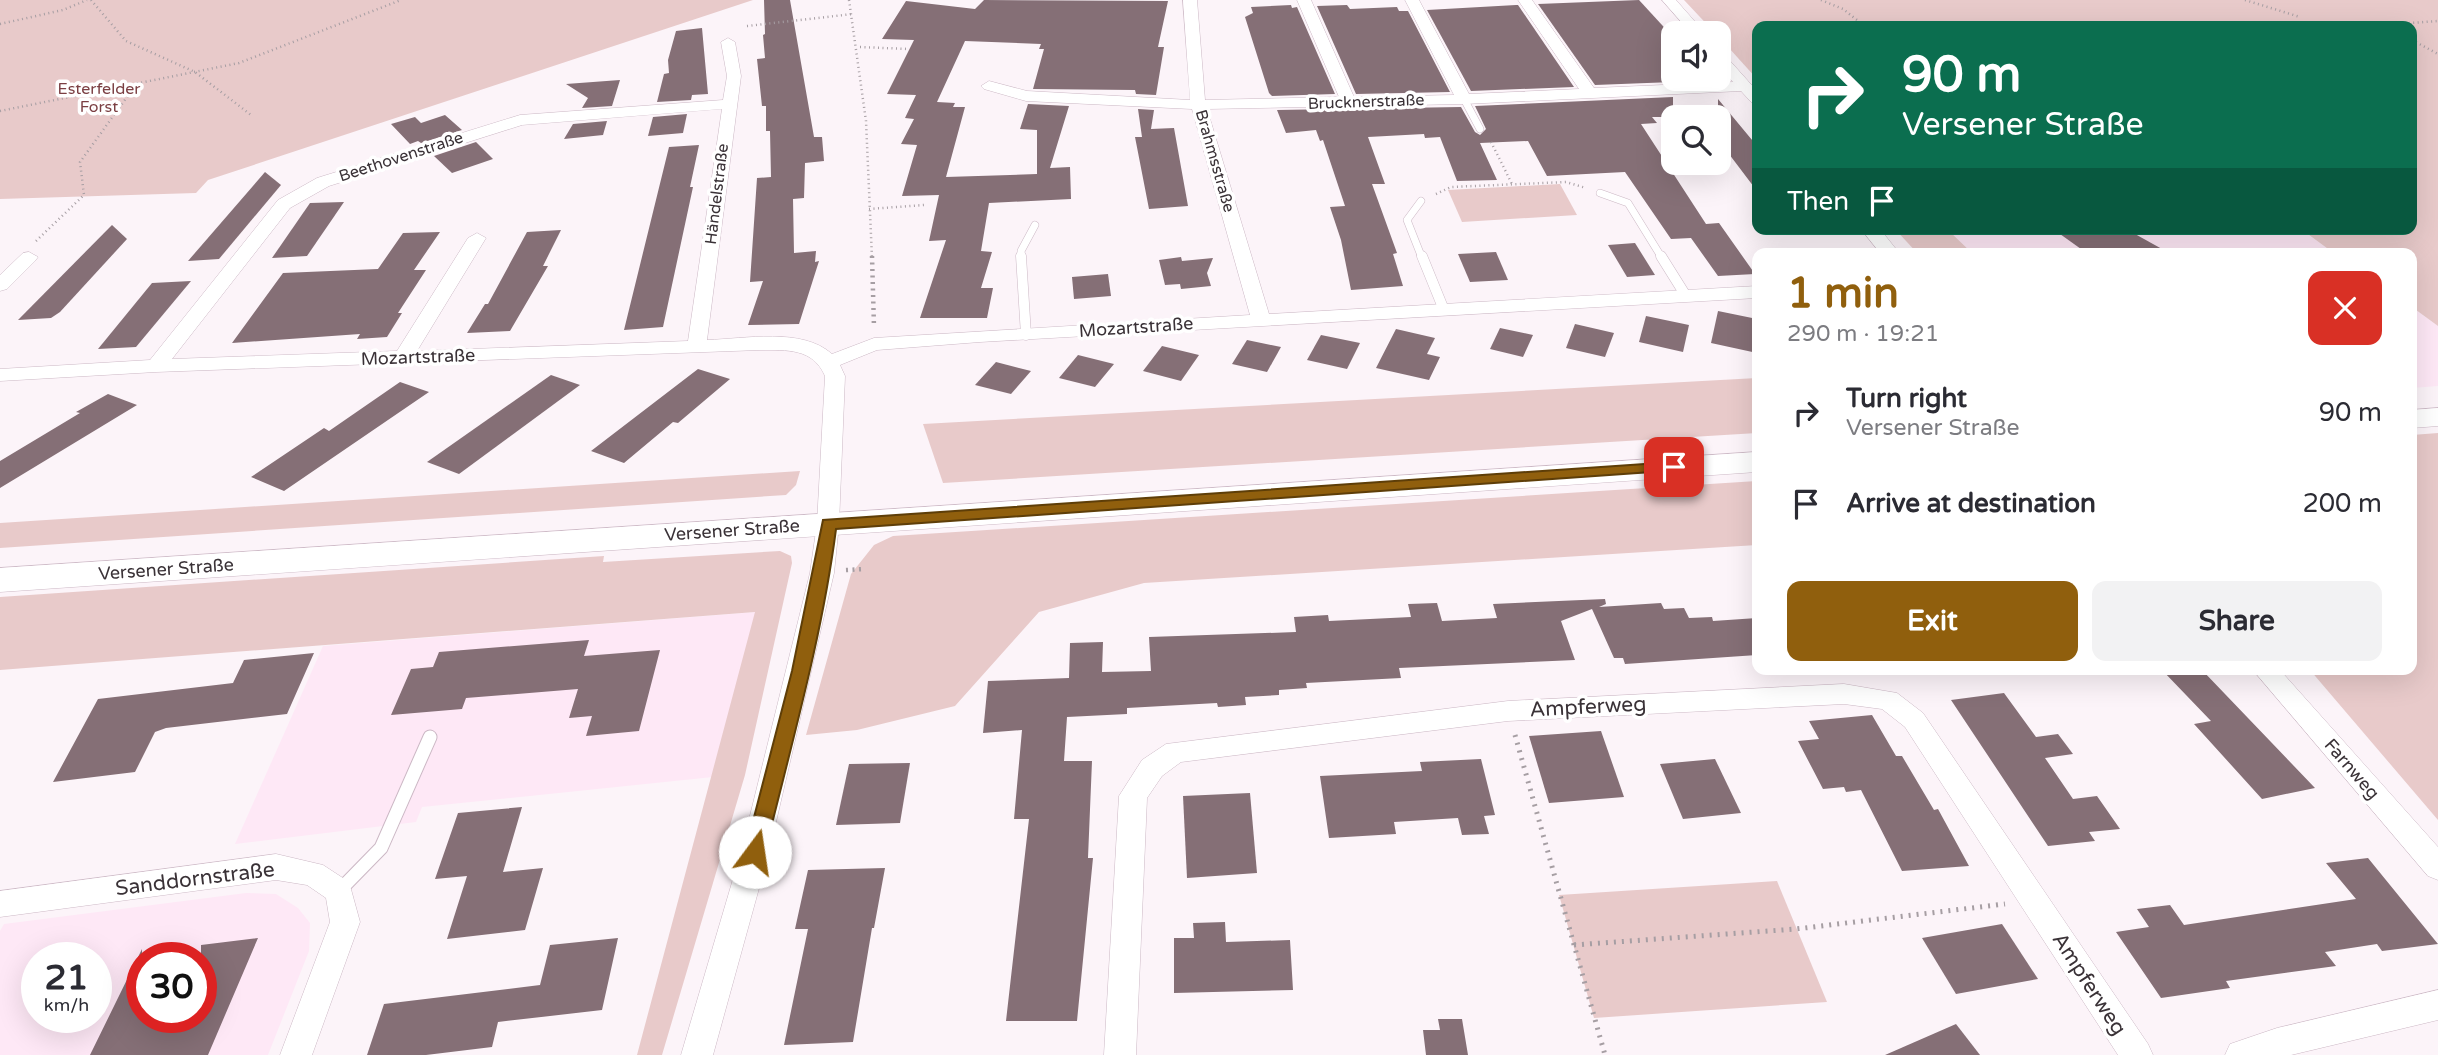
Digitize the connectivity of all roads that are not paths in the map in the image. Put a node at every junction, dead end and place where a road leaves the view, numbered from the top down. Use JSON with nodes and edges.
{"nodes":[{"id":1,"x":1190,"y":0,"type":"edge"},
{"id":2,"x":1304,"y":0,"type":"edge"},
{"id":3,"x":1412,"y":0,"type":"edge"},
{"id":4,"x":1525,"y":0,"type":"edge"},
{"id":5,"x":1669,"y":0,"type":"edge"},
{"id":6,"x":1687,"y":21,"type":"edge"},
{"id":7,"x":728,"y":42,"type":"dead end"},
{"id":8,"x":1731,"y":70,"type":"edge"},
{"id":9,"x":989,"y":86,"type":"dead end"},
{"id":10,"x":1745,"y":86,"type":"junction"},
{"id":11,"x":1590,"y":94,"type":"junction"},
{"id":12,"x":1752,"y":94,"type":"edge"},
{"id":13,"x":1464,"y":99,"type":"junction"},
{"id":14,"x":728,"y":103,"type":"junction"},
{"id":15,"x":1349,"y":103,"type":"junction"},
{"id":16,"x":1198,"y":105,"type":"junction"},
{"id":17,"x":1480,"y":129,"type":"road end"},
{"id":18,"x":1600,"y":193,"type":"road end"},
{"id":19,"x":1421,"y":201,"type":"road end"},
{"id":20,"x":1035,"y":225,"type":"dead end"},
{"id":21,"x":477,"y":239,"type":"dead end"},
{"id":22,"x":29,"y":257,"type":"road end"},
{"id":23,"x":0,"y":285,"type":"edge"},
{"id":24,"x":1752,"y":292,"type":"edge"},
{"id":25,"x":1686,"y":296,"type":"junction"},
{"id":26,"x":1444,"y":310,"type":"junction"},
{"id":27,"x":1261,"y":319,"type":"junction"},
{"id":28,"x":1026,"y":335,"type":"junction"},
{"id":29,"x":696,"y":346,"type":"junction"},
{"id":30,"x":403,"y":358,"type":"junction"},
{"id":31,"x":830,"y":362,"type":"junction"},
{"id":32,"x":156,"y":366,"type":"junction"},
{"id":33,"x":0,"y":374,"type":"edge"},
{"id":34,"x":2438,"y":417,"type":"edge"},
{"id":35,"x":2417,"y":419,"type":"edge"},
{"id":36,"x":1752,"y":461,"type":"edge"},
{"id":37,"x":828,"y":524,"type":"junction"},
{"id":38,"x":0,"y":580,"type":"edge"},
{"id":39,"x":2269,"y":675,"type":"edge"},
{"id":40,"x":430,"y":737,"type":"dead end"},
{"id":41,"x":2438,"y":867,"type":"edge"},
{"id":42,"x":339,"y":891,"type":"junction"},
{"id":43,"x":0,"y":904,"type":"edge"},
{"id":44,"x":2438,"y":1005,"type":"edge"},
{"id":45,"x":296,"y":1055,"type":"edge"},
{"id":46,"x":697,"y":1055,"type":"edge"},
{"id":47,"x":1120,"y":1055,"type":"edge"},
{"id":48,"x":2137,"y":1055,"type":"edge"},
{"id":49,"x":2241,"y":1055,"type":"edge"}],
"edges":[{"from":1,"to":16,"type":"street","name":"Brahmsstraße"},
{"from":2,"to":15,"type":"street"},
{"from":3,"to":13,"type":"street"},
{"from":4,"to":11,"type":"street"},
{"from":5,"to":6,"type":"street"},
{"from":7,"to":14,"type":"street","name":"Händelstraße"},
{"from":8,"to":10,"type":"street"},
{"from":9,"to":16,"type":"street","name":"Brucknerstraße"},
{"from":10,"to":11,"type":"street","name":"Brucknerstraße"},
{"from":10,"to":12,"type":"street"},
{"from":11,"to":13,"type":"street","name":"Brucknerstraße"},
{"from":13,"to":15,"type":"street","name":"Brucknerstraße"},
{"from":13,"to":17,"type":"lane"},
{"from":14,"to":29,"type":"street","name":"Händelstraße"},
{"from":14,"to":32,"type":"street","name":"Beethovenstraße"},
{"from":15,"to":16,"type":"street","name":"Brucknerstraße"},
{"from":16,"to":27,"type":"street","name":"Brahmsstraße"},
{"from":18,"to":25,"type":"lane"},
{"from":19,"to":26,"type":"lane"},
{"from":20,"to":28,"type":"lane"},
{"from":21,"to":30,"type":"street"},
{"from":22,"to":23,"type":"street"},
{"from":24,"to":25,"type":"street","name":"Mozartstraße"},
{"from":25,"to":26,"type":"street","name":"Mozartstraße"},
{"from":26,"to":27,"type":"street","name":"Mozartstraße"},
{"from":27,"to":28,"type":"street","name":"Mozartstraße"},
{"from":28,"to":31,"type":"street","name":"Mozartstraße"},
{"from":29,"to":30,"type":"street","name":"Mozartstraße"},
{"from":29,"to":31,"type":"street","name":"Mozartstraße"},
{"from":30,"to":32,"type":"street","name":"Mozartstraße"},
{"from":31,"to":37,"type":"street"},
{"from":32,"to":33,"type":"street","name":"Mozartstraße"},
{"from":34,"to":35,"type":"street"},
{"from":36,"to":37,"type":"street","name":"Versener Straße"},
{"from":37,"to":38,"type":"street","name":"Versener Straße"},
{"from":37,"to":46,"type":"street"},
{"from":39,"to":41,"type":"street","name":"Farnweg"},
{"from":40,"to":42,"type":"lane"},
{"from":42,"to":43,"type":"street","name":"Sanddornstraße"},
{"from":42,"to":45,"type":"street"},
{"from":44,"to":49,"type":"street"},
{"from":47,"to":48,"type":"street","name":"Ampferweg"}]}
